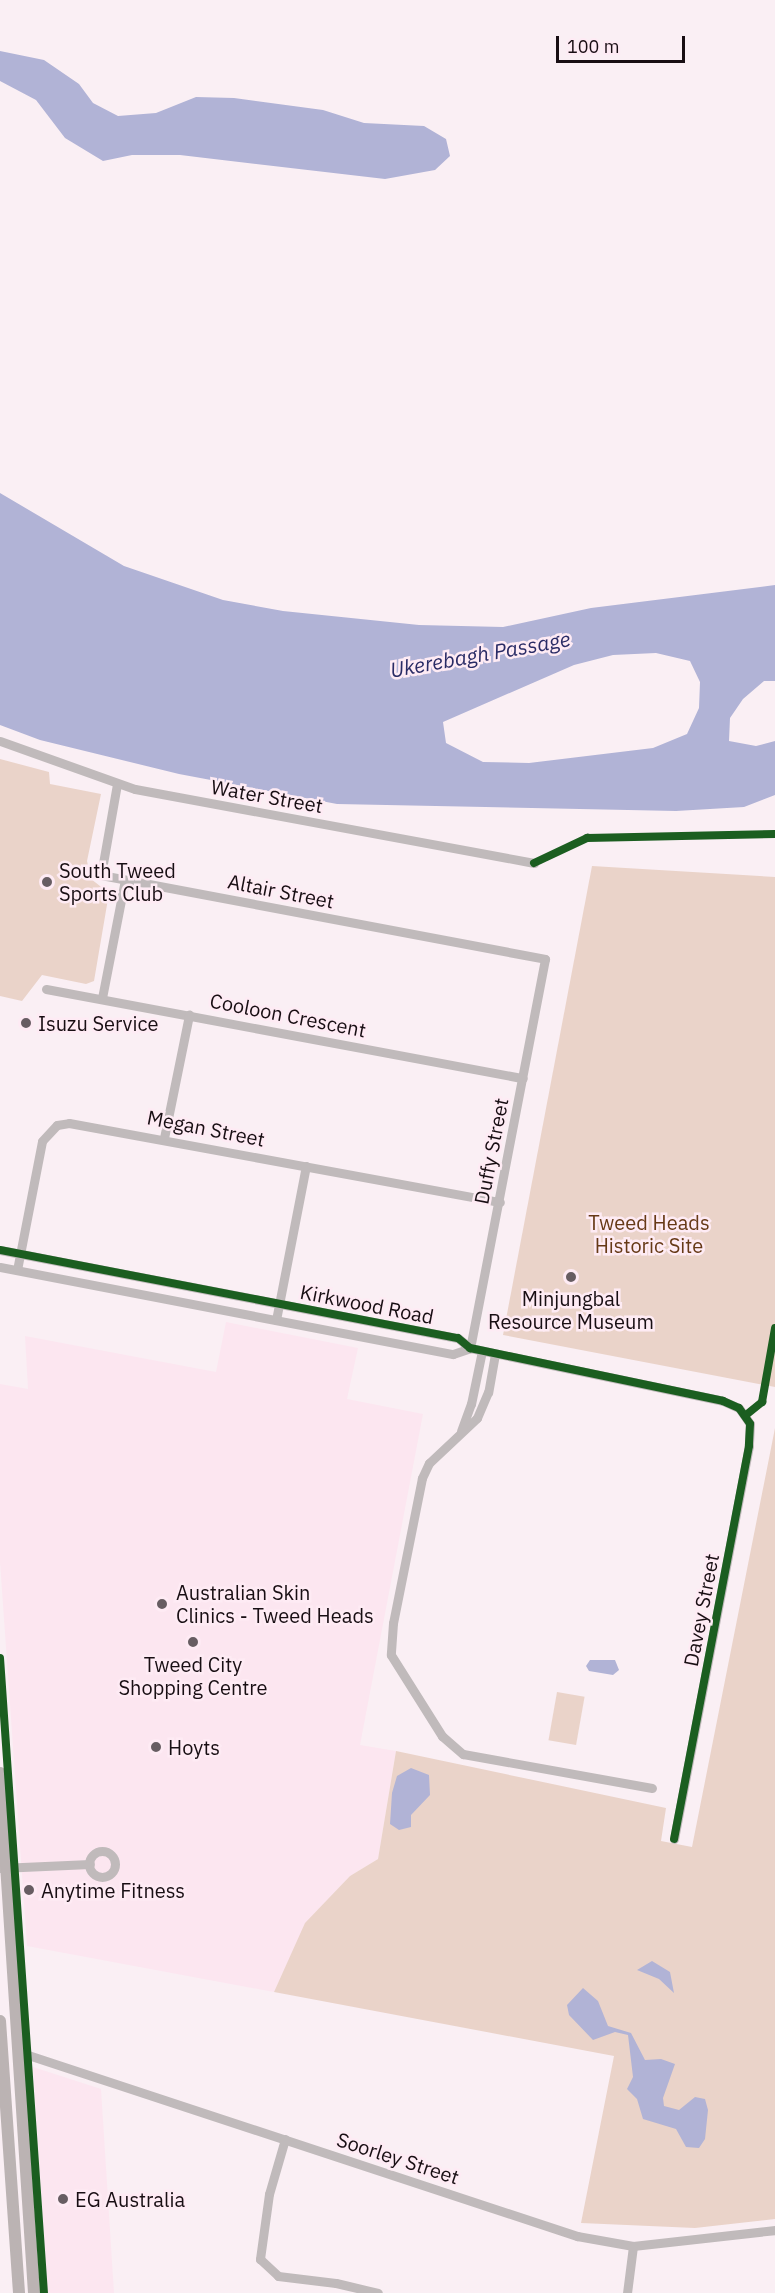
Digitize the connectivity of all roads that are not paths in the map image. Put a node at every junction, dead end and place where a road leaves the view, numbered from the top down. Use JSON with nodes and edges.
{"nodes":[{"id":1,"x":0,"y":741,"type":"edge"},
{"id":2,"x":117,"y":784,"type":"junction"},
{"id":3,"x":534,"y":863,"type":"dead end"},
{"id":4,"x":125,"y":880,"type":"junction"},
{"id":5,"x":545,"y":959,"type":"joint"},
{"id":6,"x":46,"y":989,"type":"dead end"},
{"id":7,"x":102,"y":998,"type":"junction"},
{"id":8,"x":189,"y":1015,"type":"junction"},
{"id":9,"x":523,"y":1078,"type":"junction"},
{"id":10,"x":164,"y":1138,"type":"junction"},
{"id":11,"x":306,"y":1166,"type":"junction"},
{"id":12,"x":500,"y":1202,"type":"junction"},
{"id":13,"x":0,"y":1250,"type":"edge"},
{"id":14,"x":20,"y":1253,"type":"junction"},
{"id":15,"x":0,"y":1267,"type":"edge"},
{"id":16,"x":16,"y":1270,"type":"junction"},
{"id":17,"x":280,"y":1304,"type":"junction"},
{"id":18,"x":276,"y":1320,"type":"junction"},
{"id":19,"x":470,"y":1348,"type":"junction"},
{"id":20,"x":482,"y":1351,"type":"junction"},
{"id":21,"x":495,"y":1354,"type":"junction"},
{"id":22,"x":723,"y":1401,"type":"joint"},
{"id":23,"x":461,"y":1431,"type":"junction"},
{"id":24,"x":0,"y":1773,"type":"edge"},
{"id":25,"x":652,"y":1788,"type":"dead end"},
{"id":26,"x":674,"y":1839,"type":"dead end"},
{"id":27,"x":90,"y":1864,"type":"dead end"},
{"id":28,"x":3,"y":1868,"type":"edge"},
{"id":29,"x":0,"y":2021,"type":"edge"},
{"id":30,"x":19,"y":2052,"type":"junction"},
{"id":31,"x":285,"y":2139,"type":"junction"},
{"id":32,"x":775,"y":2230,"type":"edge"},
{"id":33,"x":633,"y":2246,"type":"junction"},
{"id":34,"x":19,"y":2293,"type":"edge"},
{"id":35,"x":34,"y":2293,"type":"edge"},
{"id":36,"x":378,"y":2293,"type":"edge"},
{"id":37,"x":627,"y":2293,"type":"edge"}],
"edges":[{"from":1,"to":2,"type":"street","name":"Water Street"},
{"from":2,"to":3,"type":"street","name":"Water Street"},
{"from":2,"to":4,"type":"street","name":"Altair Street"},
{"from":4,"to":5,"type":"street","name":"Altair Street"},
{"from":4,"to":7,"type":"street"},
{"from":5,"to":9,"type":"street","name":"Duffy Street"},
{"from":6,"to":7,"type":"street","name":"Cooloon Crescent"},
{"from":7,"to":8,"type":"street","name":"Cooloon Crescent"},
{"from":8,"to":9,"type":"street","name":"Cooloon Crescent"},
{"from":8,"to":10,"type":"street"},
{"from":9,"to":12,"type":"street","name":"Duffy Street"},
{"from":10,"to":11,"type":"street","name":"Megan Street"},
{"from":10,"to":14,"type":"street","name":"Megan Street"},
{"from":11,"to":12,"type":"street","name":"Megan Street"},
{"from":11,"to":17,"type":"street"},
{"from":12,"to":19,"type":"street","name":"Duffy Street"},
{"from":13,"to":14,"type":"street","name":"Kirkwood Road"},
{"from":14,"to":16,"type":"street","name":"Megan Street"},
{"from":14,"to":17,"type":"street","name":"Kirkwood Road"},
{"from":15,"to":16,"type":"street","name":"Kirkwood Road"},
{"from":16,"to":18,"type":"street","name":"Kirkwood Road"},
{"from":17,"to":18,"type":"street"},
{"from":17,"to":19,"type":"street","name":"Kirkwood Road"},
{"from":18,"to":19,"type":"street","name":"Kirkwood Road"},
{"from":19,"to":20,"type":"street","name":"Kirkwood Road"},
{"from":20,"to":21,"type":"street","name":"Kirkwood Road"},
{"from":20,"to":23,"type":"street"},
{"from":21,"to":22,"type":"street","name":"Kirkwood Road"},
{"from":21,"to":23,"type":"street"},
{"from":22,"to":26,"type":"street","name":"Davey Street"},
{"from":23,"to":25,"type":"street"},
{"from":24,"to":28,"type":"main road"},
{"from":27,"to":28,"type":"street"},
{"from":28,"to":30,"type":"main road"},
{"from":29,"to":34,"type":"main road"},
{"from":30,"to":31,"type":"street","name":"Soorley Street"},
{"from":30,"to":35,"type":"main road"},
{"from":31,"to":33,"type":"street","name":"Soorley Street"},
{"from":31,"to":36,"type":"street"},
{"from":32,"to":33,"type":"street","name":"Soorley Street"},
{"from":33,"to":37,"type":"street"}]}
